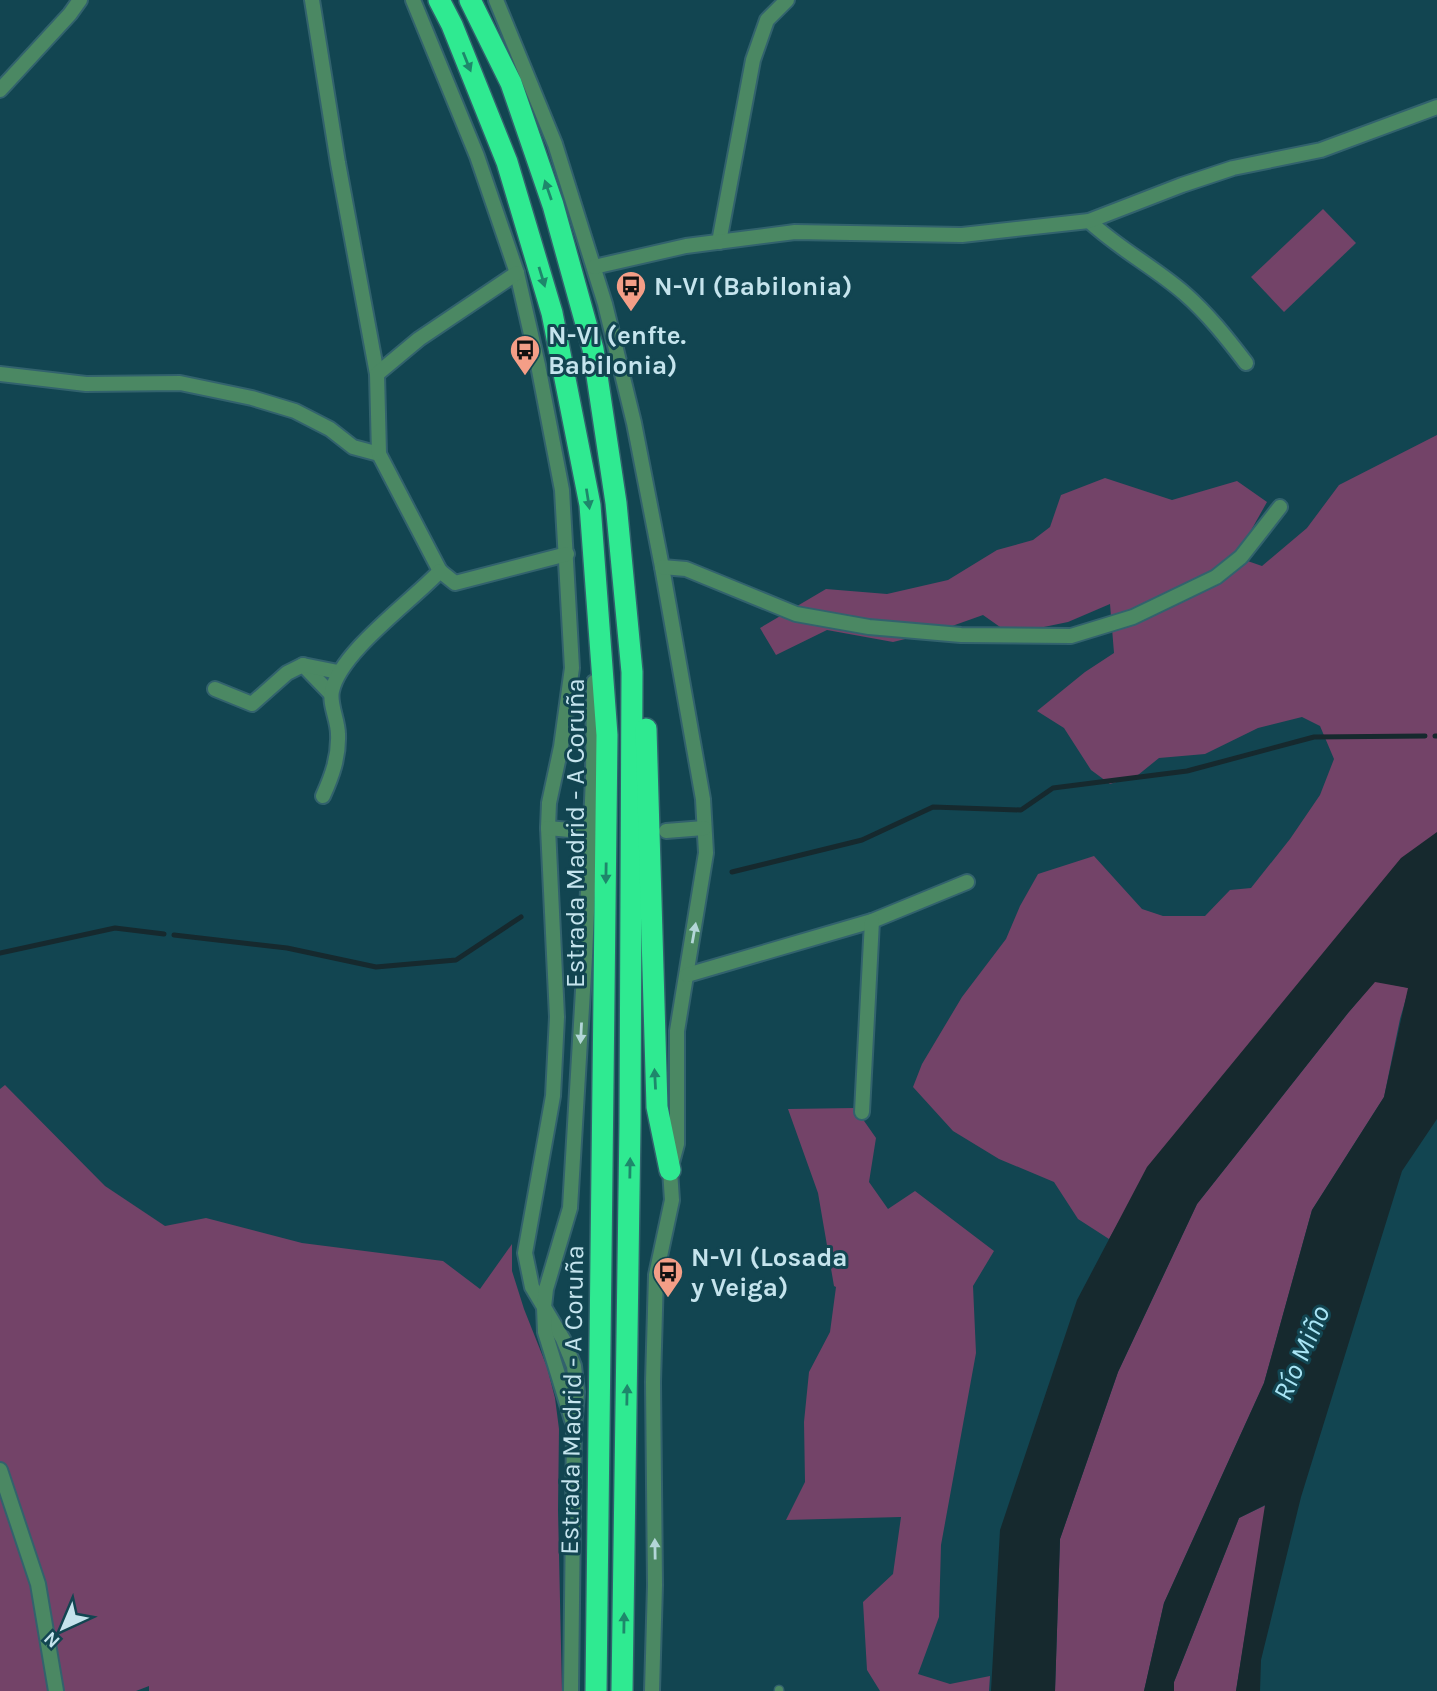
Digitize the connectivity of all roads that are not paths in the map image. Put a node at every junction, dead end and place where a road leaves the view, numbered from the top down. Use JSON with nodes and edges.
{"nodes":[{"id":1,"x":80,"y":0,"type":"edge"},
{"id":2,"x":312,"y":0,"type":"edge"},
{"id":3,"x":413,"y":0,"type":"edge"},
{"id":4,"x":439,"y":0,"type":"edge"},
{"id":5,"x":470,"y":0,"type":"edge"},
{"id":6,"x":496,"y":0,"type":"edge"},
{"id":7,"x":788,"y":0,"type":"edge"},
{"id":8,"x":0,"y":90,"type":"edge"},
{"id":9,"x":1437,"y":107,"type":"edge"},
{"id":10,"x":1089,"y":221,"type":"junction"},
{"id":11,"x":719,"y":242,"type":"junction"},
{"id":12,"x":594,"y":267,"type":"junction"},
{"id":13,"x":517,"y":273,"type":"junction"},
{"id":14,"x":1245,"y":363,"type":"dead end"},
{"id":15,"x":0,"y":374,"type":"edge"},
{"id":16,"x":377,"y":374,"type":"junction"},
{"id":17,"x":600,"y":393,"type":"junction"},
{"id":18,"x":379,"y":454,"type":"junction"},
{"id":19,"x":1280,"y":507,"type":"dead end"},
{"id":20,"x":567,"y":554,"type":"junction"},
{"id":21,"x":662,"y":567,"type":"junction"},
{"id":22,"x":440,"y":571,"type":"junction"},
{"id":23,"x":595,"y":573,"type":"junction"},
{"id":24,"x":303,"y":665,"type":"junction"},
{"id":25,"x":338,"y":673,"type":"junction"},
{"id":26,"x":215,"y":689,"type":"dead end"},
{"id":27,"x":331,"y":694,"type":"junction"},
{"id":28,"x":323,"y":796,"type":"dead end"},
{"id":29,"x":548,"y":828,"type":"junction"},
{"id":30,"x":704,"y":828,"type":"junction"},
{"id":31,"x":580,"y":831,"type":"dead end"},
{"id":32,"x":666,"y":831,"type":"dead end"},
{"id":33,"x":967,"y":882,"type":"dead end"},
{"id":34,"x":872,"y":921,"type":"junction"},
{"id":35,"x":687,"y":975,"type":"junction"},
{"id":36,"x":862,"y":1112,"type":"dead end"},
{"id":37,"x":670,"y":1170,"type":"junction"},
{"id":38,"x":544,"y":1307,"type":"junction"},
{"id":39,"x":0,"y":1470,"type":"edge"},
{"id":40,"x":56,"y":1691,"type":"edge"},
{"id":41,"x":571,"y":1691,"type":"edge"},
{"id":42,"x":596,"y":1691,"type":"edge"},
{"id":43,"x":622,"y":1691,"type":"edge"},
{"id":44,"x":652,"y":1691,"type":"edge"}],
"edges":[{"from":1,"to":8,"type":"street"},
{"from":2,"to":16,"type":"street"},
{"from":3,"to":13,"type":"street"},
{"from":4,"to":23,"type":"highway","name":"Estrada Madrid - A Coruña","one_way":true},
{"from":17,"to":5,"type":"highway","name":"Estrada Madrid - A Coruña","one_way":true},
{"from":6,"to":12,"type":"street"},
{"from":7,"to":11,"type":"street"},
{"from":9,"to":10,"type":"street"},
{"from":10,"to":11,"type":"street"},
{"from":10,"to":14,"type":"street"},
{"from":11,"to":12,"type":"street"},
{"from":12,"to":21,"type":"street"},
{"from":13,"to":16,"type":"street"},
{"from":13,"to":20,"type":"street"},
{"from":15,"to":18,"type":"street"},
{"from":16,"to":18,"type":"street"},
{"from":37,"to":17,"type":"highway","one_way":true},
{"from":43,"to":17,"type":"highway","name":"Estrada Madrid - A Coruña","one_way":true},
{"from":18,"to":22,"type":"street"},
{"from":19,"to":21,"type":"street"},
{"from":20,"to":22,"type":"street"},
{"from":20,"to":29,"type":"street"},
{"from":21,"to":30,"type":"street"},
{"from":22,"to":25,"type":"street"},
{"from":23,"to":38,"type":"street","one_way":true},
{"from":23,"to":42,"type":"highway","name":"Estrada Madrid - A Coruña","one_way":true},
{"from":24,"to":25,"type":"street"},
{"from":24,"to":26,"type":"street"},
{"from":24,"to":27,"type":"street"},
{"from":25,"to":27,"type":"street"},
{"from":27,"to":28,"type":"street"},
{"from":29,"to":31,"type":"street"},
{"from":29,"to":38,"type":"street"},
{"from":30,"to":32,"type":"street"},
{"from":35,"to":30,"type":"street","one_way":true},
{"from":33,"to":34,"type":"street"},
{"from":34,"to":35,"type":"street"},
{"from":34,"to":36,"type":"street"},
{"from":35,"to":37,"type":"street"},
{"from":44,"to":37,"type":"street","one_way":true},
{"from":38,"to":41,"type":"street"},
{"from":39,"to":40,"type":"street"}]}
